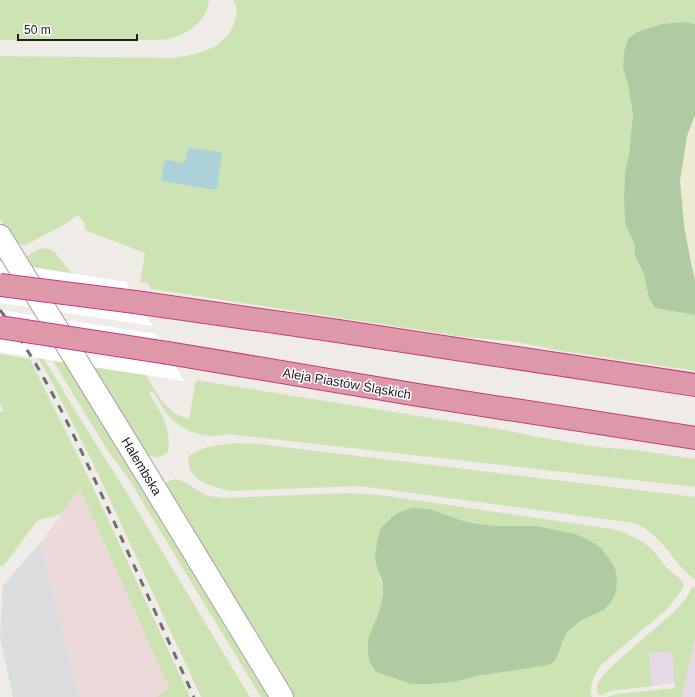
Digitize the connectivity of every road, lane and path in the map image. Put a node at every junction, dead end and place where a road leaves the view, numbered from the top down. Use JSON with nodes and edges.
{"nodes":[{"id":1,"x":0,"y":236,"type":"edge"},
{"id":2,"x":0,"y":285,"type":"edge"},
{"id":3,"x":0,"y":327,"type":"edge"},
{"id":4,"x":695,"y":385,"type":"edge"},
{"id":5,"x":695,"y":438,"type":"edge"},
{"id":6,"x":282,"y":697,"type":"edge"}],
"edges":[{"from":1,"to":6,"type":"street","name":"Halembska"},
{"from":2,"to":4,"type":"highway","bridge":true},
{"from":3,"to":5,"type":"highway","name":"Aleja Piastów Śląskich","bridge":true}]}
